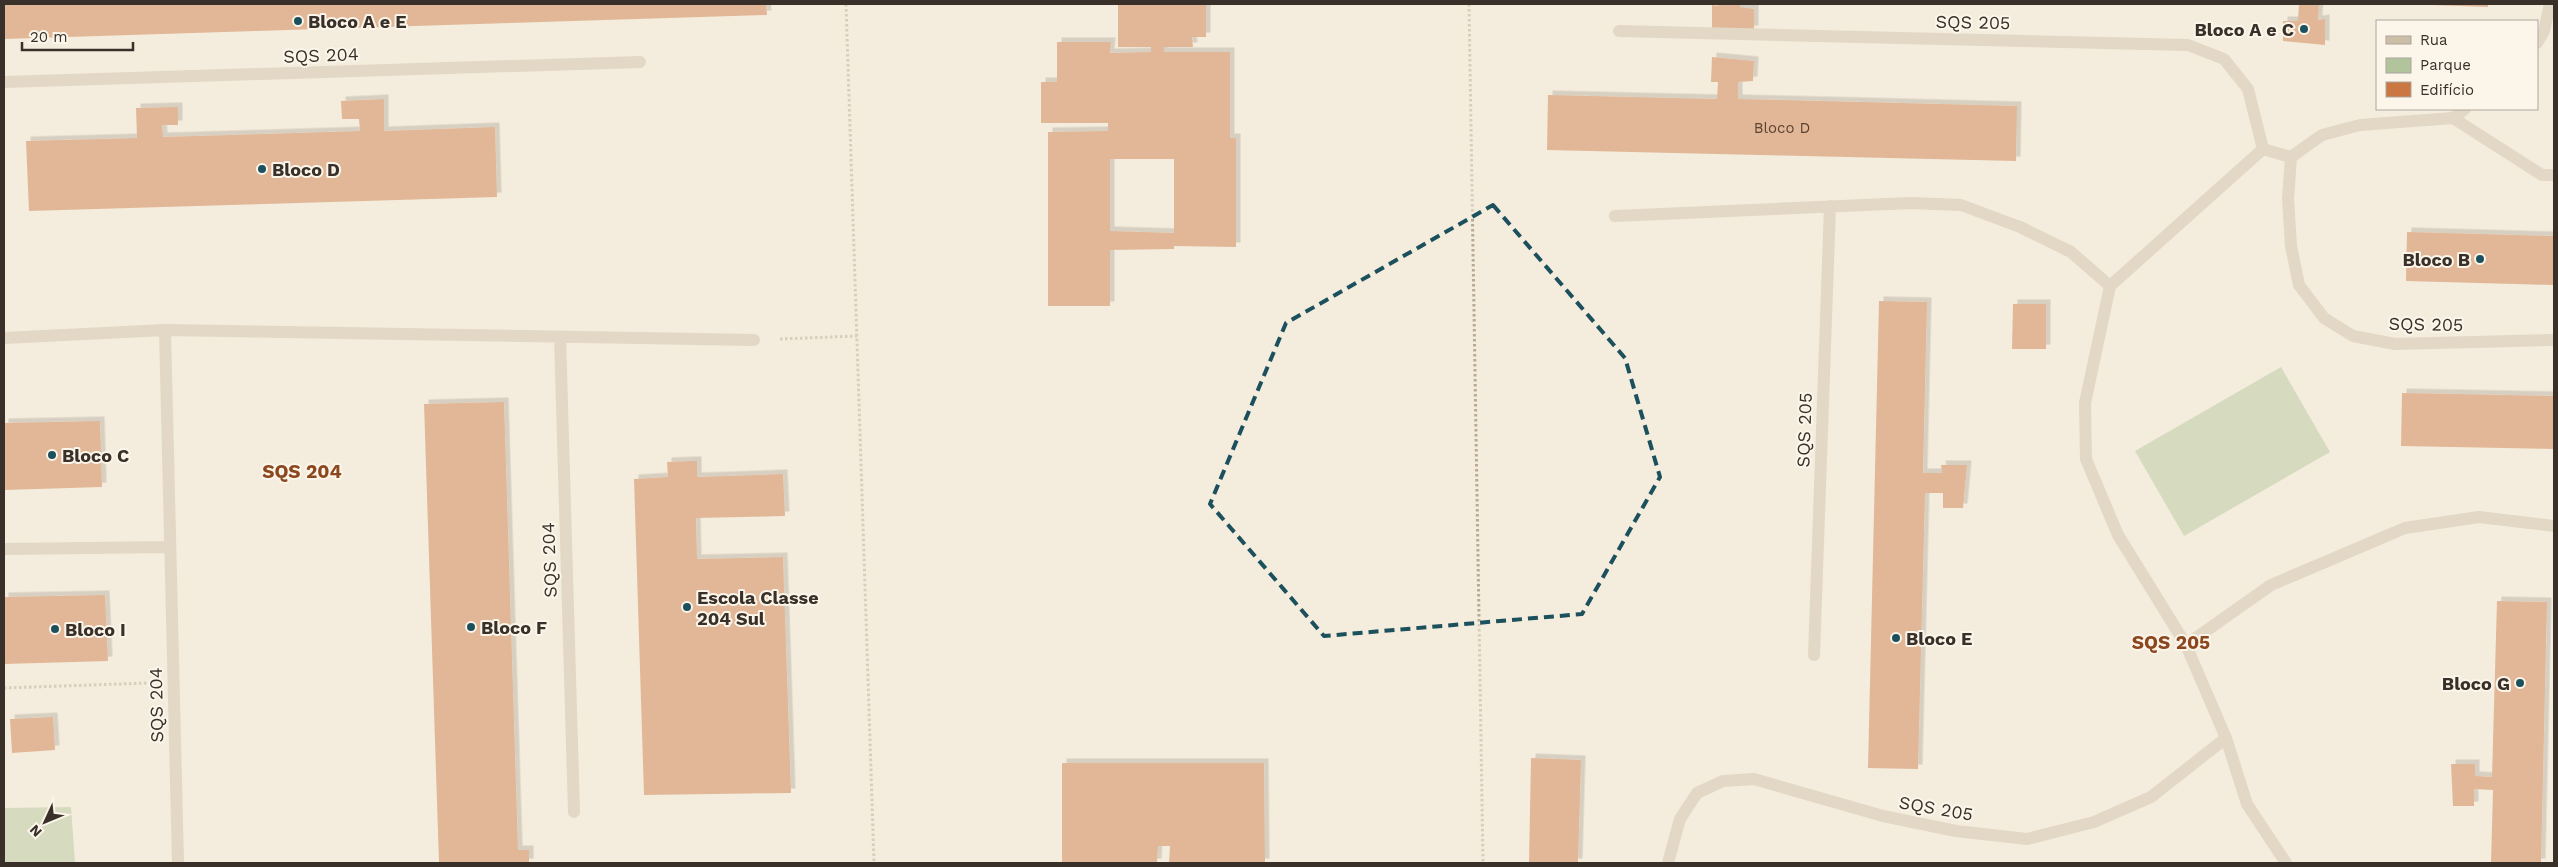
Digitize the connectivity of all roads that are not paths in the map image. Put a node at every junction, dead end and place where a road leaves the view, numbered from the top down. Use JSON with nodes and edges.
{"nodes":[{"id":1,"x":2550,"y":4,"type":"edge"},
{"id":2,"x":1619,"y":31,"type":"dead end"},
{"id":3,"x":2538,"y":41,"type":"edge"},
{"id":4,"x":640,"y":62,"type":"dead end"},
{"id":5,"x":4,"y":82,"type":"edge"},
{"id":6,"x":2464,"y":110,"type":"edge"},
{"id":7,"x":2453,"y":118,"type":"junction"},
{"id":8,"x":2263,"y":149,"type":"junction"},
{"id":9,"x":2290,"y":157,"type":"junction"},
{"id":10,"x":2554,"y":175,"type":"edge"},
{"id":11,"x":1830,"y":206,"type":"junction"},
{"id":12,"x":1615,"y":216,"type":"dead end"},
{"id":13,"x":2110,"y":286,"type":"junction"},
{"id":14,"x":165,"y":330,"type":"junction"},
{"id":15,"x":560,"y":337,"type":"junction"},
{"id":16,"x":4,"y":338,"type":"edge"},
{"id":17,"x":754,"y":340,"type":"road end"},
{"id":18,"x":2554,"y":340,"type":"edge"},
{"id":19,"x":2554,"y":526,"type":"edge"},
{"id":20,"x":170,"y":547,"type":"junction"},
{"id":21,"x":4,"y":549,"type":"edge"},
{"id":22,"x":2186,"y":645,"type":"junction"},
{"id":23,"x":1814,"y":655,"type":"dead end"},
{"id":24,"x":2226,"y":738,"type":"junction"},
{"id":25,"x":574,"y":812,"type":"dead end"},
{"id":26,"x":178,"y":863,"type":"edge"},
{"id":27,"x":1668,"y":863,"type":"edge"},
{"id":28,"x":2286,"y":863,"type":"edge"}],
"edges":[{"from":1,"to":3,"type":"street"},
{"from":2,"to":8,"type":"street","name":"SQS 205"},
{"from":4,"to":5,"type":"street","name":"SQS 204"},
{"from":6,"to":7,"type":"street"},
{"from":7,"to":9,"type":"street"},
{"from":7,"to":10,"type":"street"},
{"from":8,"to":9,"type":"street"},
{"from":8,"to":13,"type":"street"},
{"from":9,"to":18,"type":"street","name":"SQS 205"},
{"from":11,"to":12,"type":"street"},
{"from":11,"to":13,"type":"street"},
{"from":11,"to":23,"type":"street","name":"SQS 205"},
{"from":13,"to":22,"type":"street"},
{"from":14,"to":15,"type":"street"},
{"from":14,"to":16,"type":"street"},
{"from":14,"to":20,"type":"street","name":"SQS 204"},
{"from":15,"to":17,"type":"street"},
{"from":15,"to":25,"type":"street","name":"SQS 204"},
{"from":19,"to":22,"type":"street"},
{"from":20,"to":21,"type":"street"},
{"from":20,"to":26,"type":"street","name":"SQS 204"},
{"from":22,"to":24,"type":"street"},
{"from":24,"to":27,"type":"street","name":"SQS 205"},
{"from":24,"to":28,"type":"street"}]}
